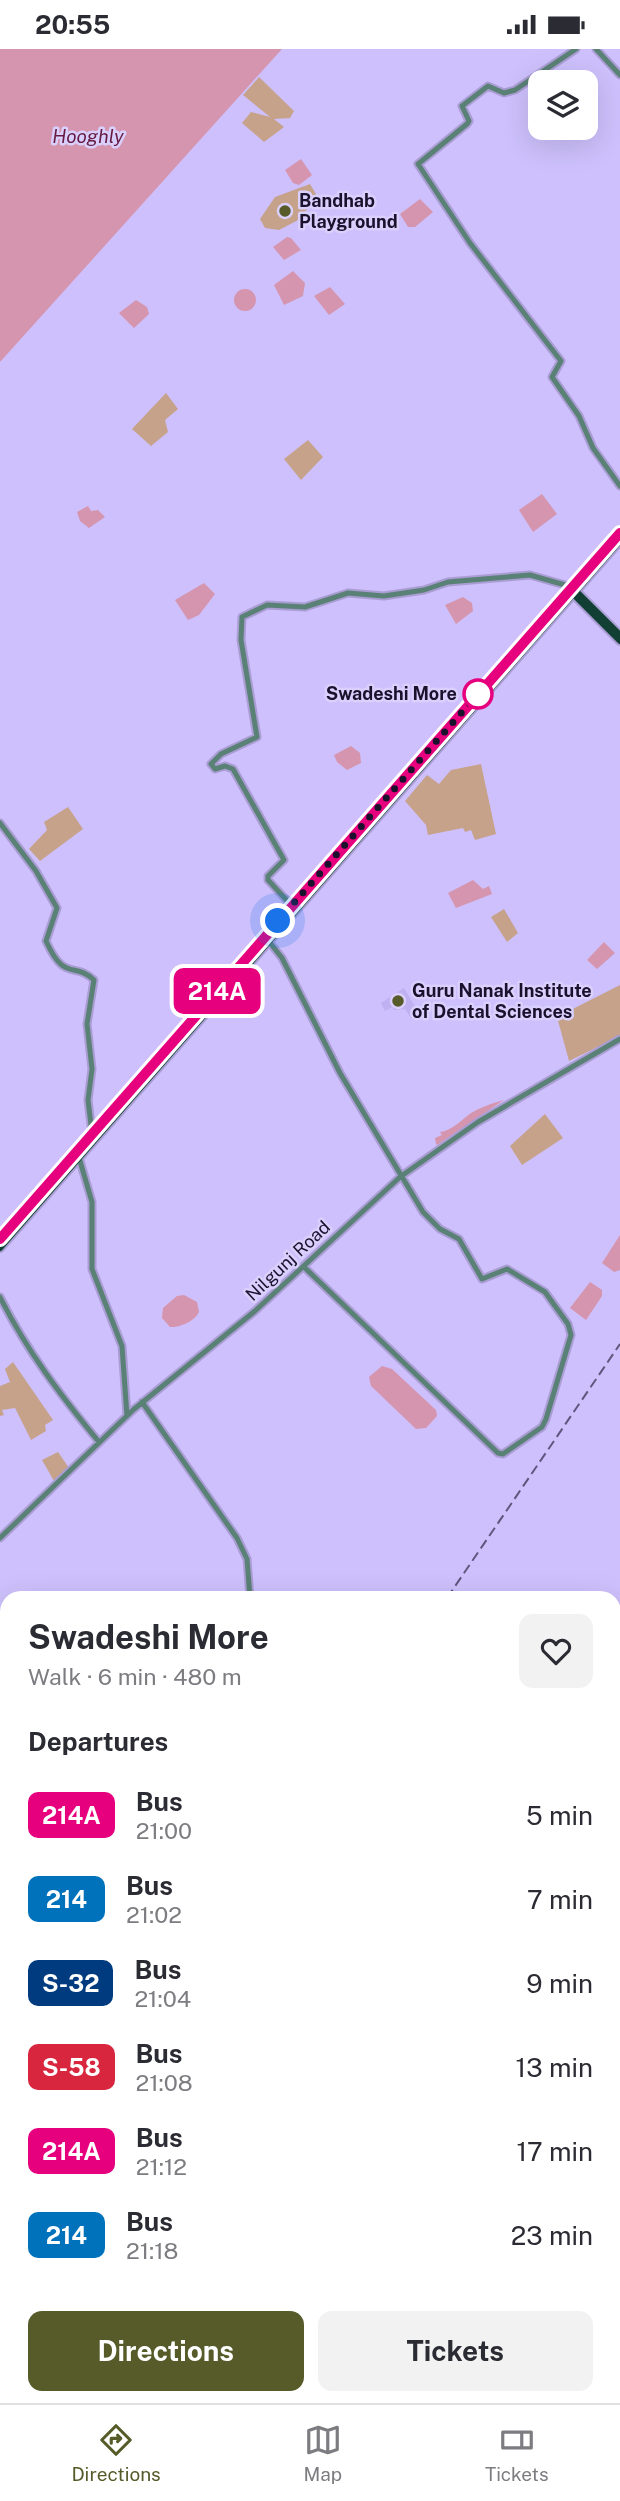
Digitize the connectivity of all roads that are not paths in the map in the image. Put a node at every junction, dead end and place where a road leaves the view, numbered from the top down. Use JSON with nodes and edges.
{"nodes":[{"id":1,"x":576,"y":49,"type":"edge"},
{"id":2,"x":596,"y":49,"type":"edge"},
{"id":3,"x":620,"y":75,"type":"edge"},
{"id":4,"x":620,"y":486,"type":"edge"},
{"id":5,"x":620,"y":533,"type":"edge"},
{"id":6,"x":620,"y":541,"type":"edge"},
{"id":7,"x":572,"y":590,"type":"junction"},
{"id":8,"x":620,"y":635,"type":"edge"},
{"id":9,"x":620,"y":641,"type":"edge"},
{"id":10,"x":0,"y":823,"type":"edge"},
{"id":11,"x":292,"y":906,"type":"junction"},
{"id":12,"x":267,"y":939,"type":"junction"},
{"id":13,"x":620,"y":1039,"type":"edge"},
{"id":14,"x":92,"y":1133,"type":"junction"},
{"id":15,"x":78,"y":1154,"type":"junction"},
{"id":16,"x":400,"y":1177,"type":"junction"},
{"id":17,"x":0,"y":1238,"type":"edge"},
{"id":18,"x":0,"y":1248,"type":"edge"},
{"id":19,"x":304,"y":1267,"type":"junction"},
{"id":20,"x":0,"y":1297,"type":"edge"},
{"id":21,"x":142,"y":1402,"type":"junction"},
{"id":22,"x":127,"y":1416,"type":"junction"},
{"id":23,"x":99,"y":1442,"type":"junction"},
{"id":24,"x":0,"y":1538,"type":"edge"},
{"id":25,"x":251,"y":1591,"type":"edge"}],
"edges":[{"from":1,"to":4,"type":"street"},
{"from":2,"to":3,"type":"street"},
{"from":5,"to":7,"type":"main road"},
{"from":6,"to":7,"type":"main road"},
{"from":7,"to":8,"type":"main road"},
{"from":7,"to":9,"type":"main road"},
{"from":7,"to":11,"type":"main road"},
{"from":7,"to":11,"type":"street"},
{"from":7,"to":12,"type":"main road"},
{"from":10,"to":14,"type":"street"},
{"from":11,"to":12,"type":"main road"},
{"from":12,"to":14,"type":"main road"},
{"from":12,"to":15,"type":"main road"},
{"from":12,"to":16,"type":"street"},
{"from":13,"to":16,"type":"street","name":"Nilgunj Road"},
{"from":14,"to":15,"type":"main road"},
{"from":15,"to":17,"type":"main road"},
{"from":15,"to":18,"type":"main road"},
{"from":15,"to":22,"type":"street"},
{"from":16,"to":19,"type":"street","name":"Nilgunj Road"},
{"from":16,"to":19,"type":"street"},
{"from":19,"to":21,"type":"street","name":"Nilgunj Road"},
{"from":20,"to":23,"type":"street"},
{"from":21,"to":22,"type":"street","name":"Nilgunj Road"},
{"from":21,"to":25,"type":"street"},
{"from":22,"to":23,"type":"street","name":"Nilgunj Road"},
{"from":23,"to":24,"type":"street","name":"Nilgunj Road"}]}
